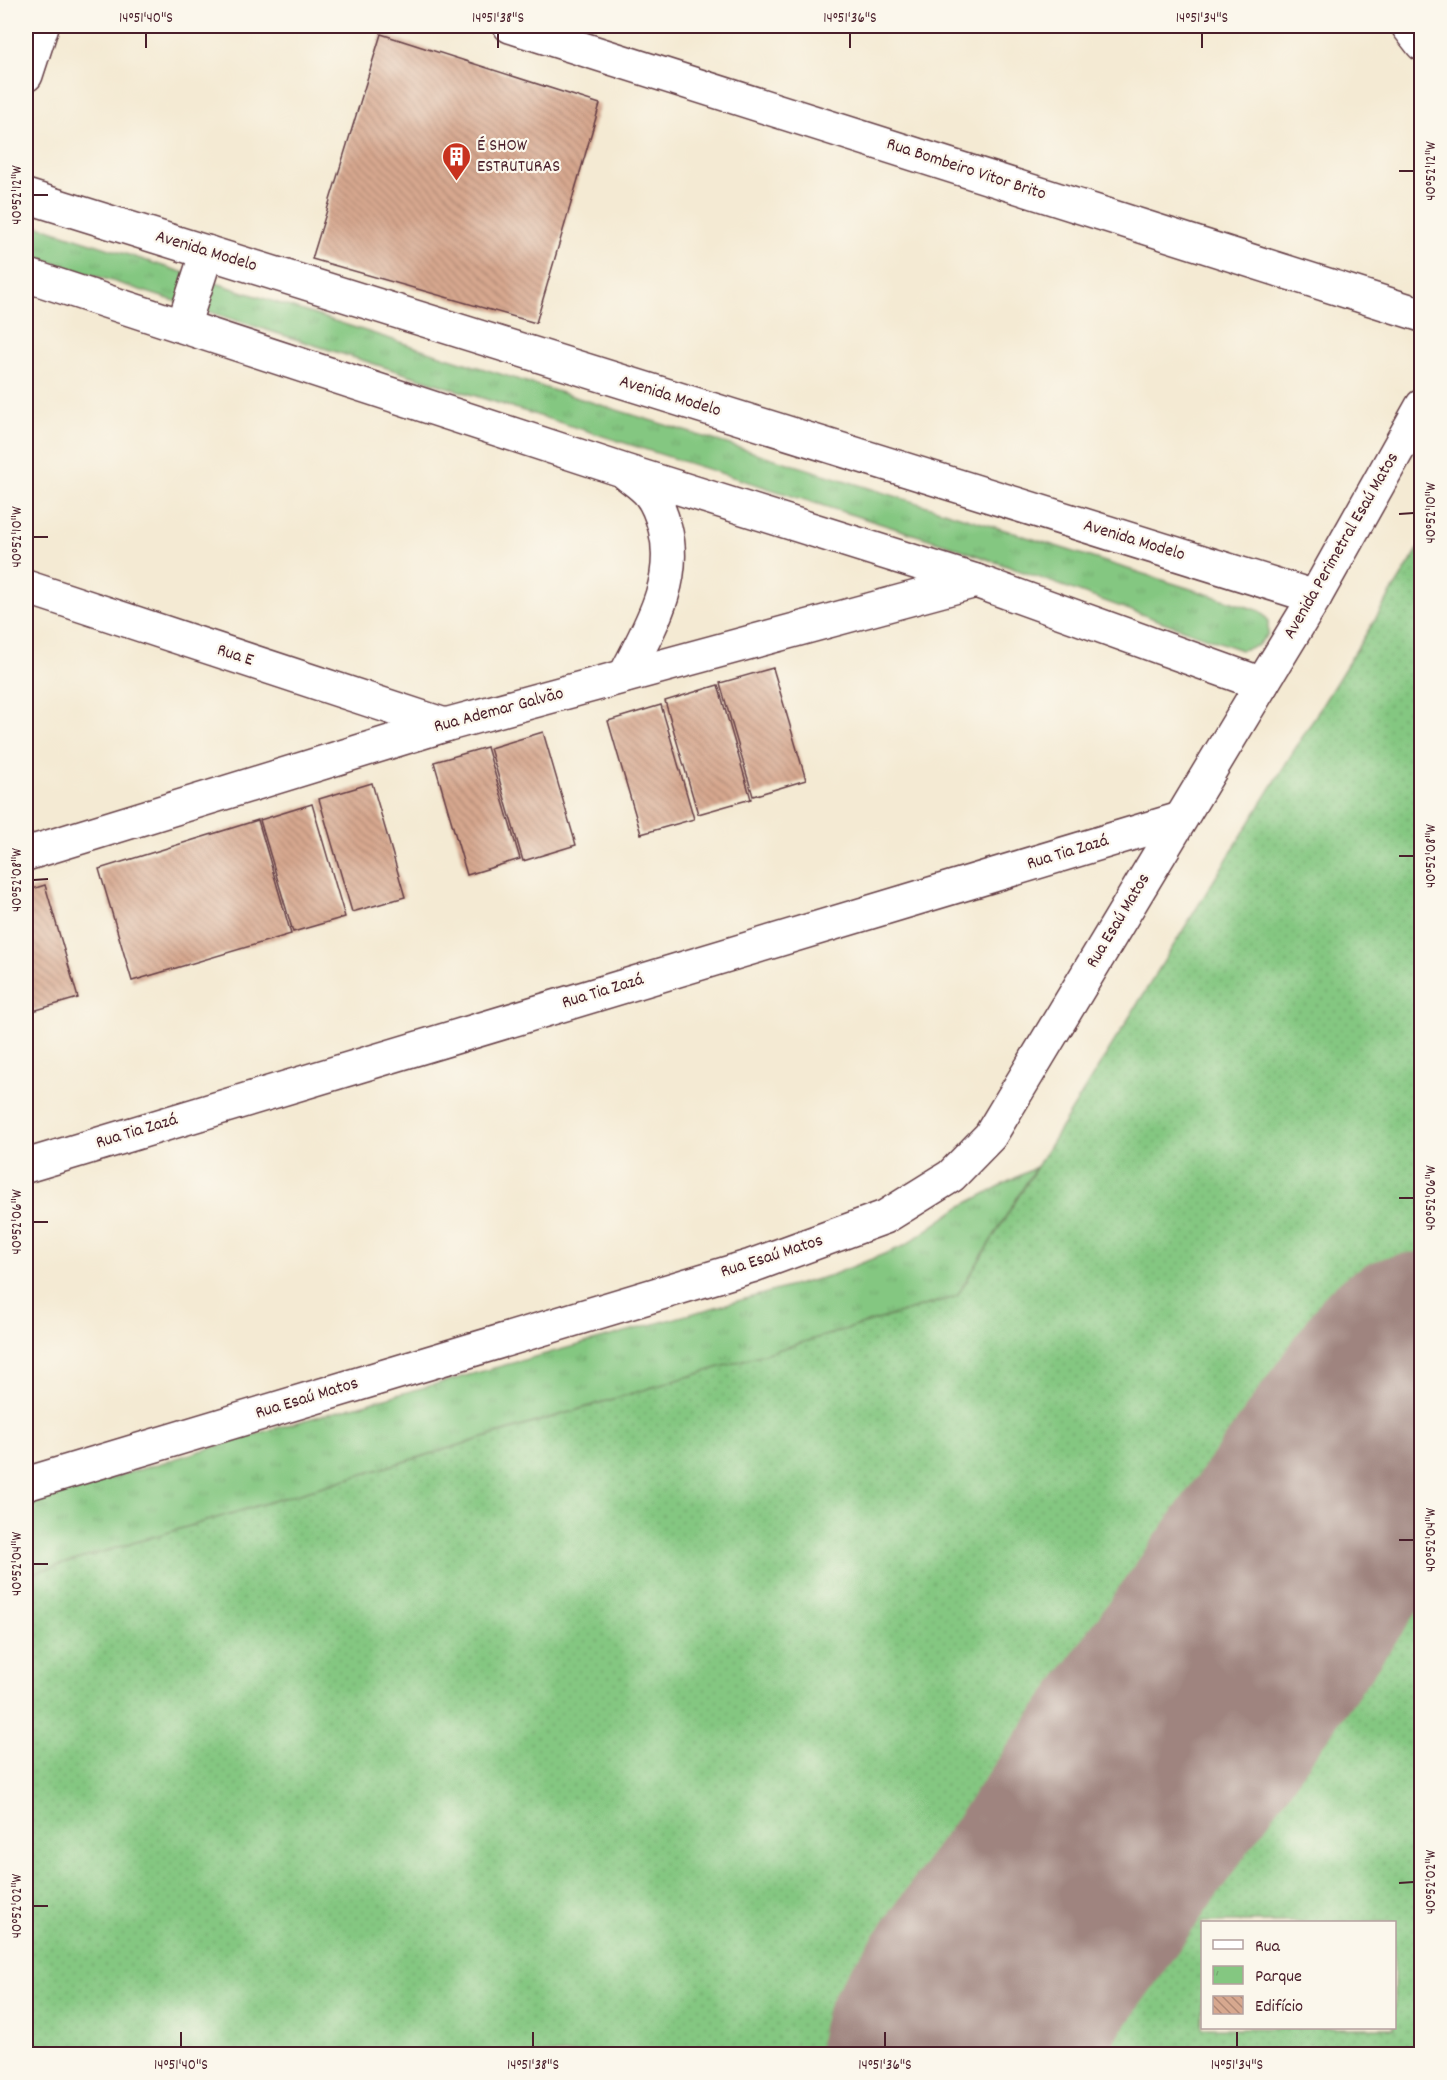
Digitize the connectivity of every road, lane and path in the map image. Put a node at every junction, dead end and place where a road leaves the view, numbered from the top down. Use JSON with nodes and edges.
{"nodes":[{"id":1,"x":42,"y":26,"type":"edge"},
{"id":2,"x":510,"y":26,"type":"edge"},
{"id":3,"x":1408,"y":26,"type":"edge"},
{"id":4,"x":1422,"y":44,"type":"edge"},
{"id":5,"x":26,"y":75,"type":"edge"},
{"id":6,"x":26,"y":196,"type":"edge"},
{"id":7,"x":207,"y":252,"type":"junction"},
{"id":8,"x":26,"y":275,"type":"edge"},
{"id":9,"x":1422,"y":315,"type":"edge"},
{"id":10,"x":183,"y":326,"type":"junction"},
{"id":11,"x":1422,"y":406,"type":"edge"},
{"id":12,"x":625,"y":471,"type":"junction"},
{"id":13,"x":976,"y":581,"type":"junction"},
{"id":14,"x":26,"y":587,"type":"edge"},
{"id":15,"x":1315,"y":597,"type":"junction"},
{"id":16,"x":625,"y":676,"type":"junction"},
{"id":17,"x":1262,"y":684,"type":"junction"},
{"id":18,"x":445,"y":725,"type":"junction"},
{"id":19,"x":1180,"y":819,"type":"junction"},
{"id":20,"x":26,"y":854,"type":"edge"},
{"id":21,"x":26,"y":1166,"type":"edge"},
{"id":22,"x":26,"y":1484,"type":"edge"}],
"edges":[{"from":1,"to":5,"type":"street"},
{"from":2,"to":9,"type":"street","name":"Rua Bombeiro Vitor Brito"},
{"from":3,"to":4,"type":"street"},
{"from":6,"to":7,"type":"street","name":"Avenida Modelo"},
{"from":7,"to":10,"type":"street"},
{"from":7,"to":15,"type":"street","name":"Avenida Modelo"},
{"from":8,"to":10,"type":"street"},
{"from":10,"to":12,"type":"street"},
{"from":11,"to":15,"type":"street","name":"Avenida Perimetral Esaú Matos"},
{"from":12,"to":13,"type":"street"},
{"from":12,"to":16,"type":"street"},
{"from":13,"to":16,"type":"street","name":"Rua Ademar Galvão"},
{"from":13,"to":17,"type":"street"},
{"from":14,"to":18,"type":"street","name":"Rua E"},
{"from":15,"to":17,"type":"street","name":"Avenida Perimetral Esaú Matos"},
{"from":16,"to":18,"type":"street","name":"Rua Ademar Galvão"},
{"from":17,"to":19,"type":"street","name":"Rua Esaú Matos"},
{"from":18,"to":20,"type":"street","name":"Rua Ademar Galvão"},
{"from":19,"to":21,"type":"street","name":"Rua Tia Zazá"},
{"from":19,"to":22,"type":"street","name":"Rua Esaú Matos"}]}
